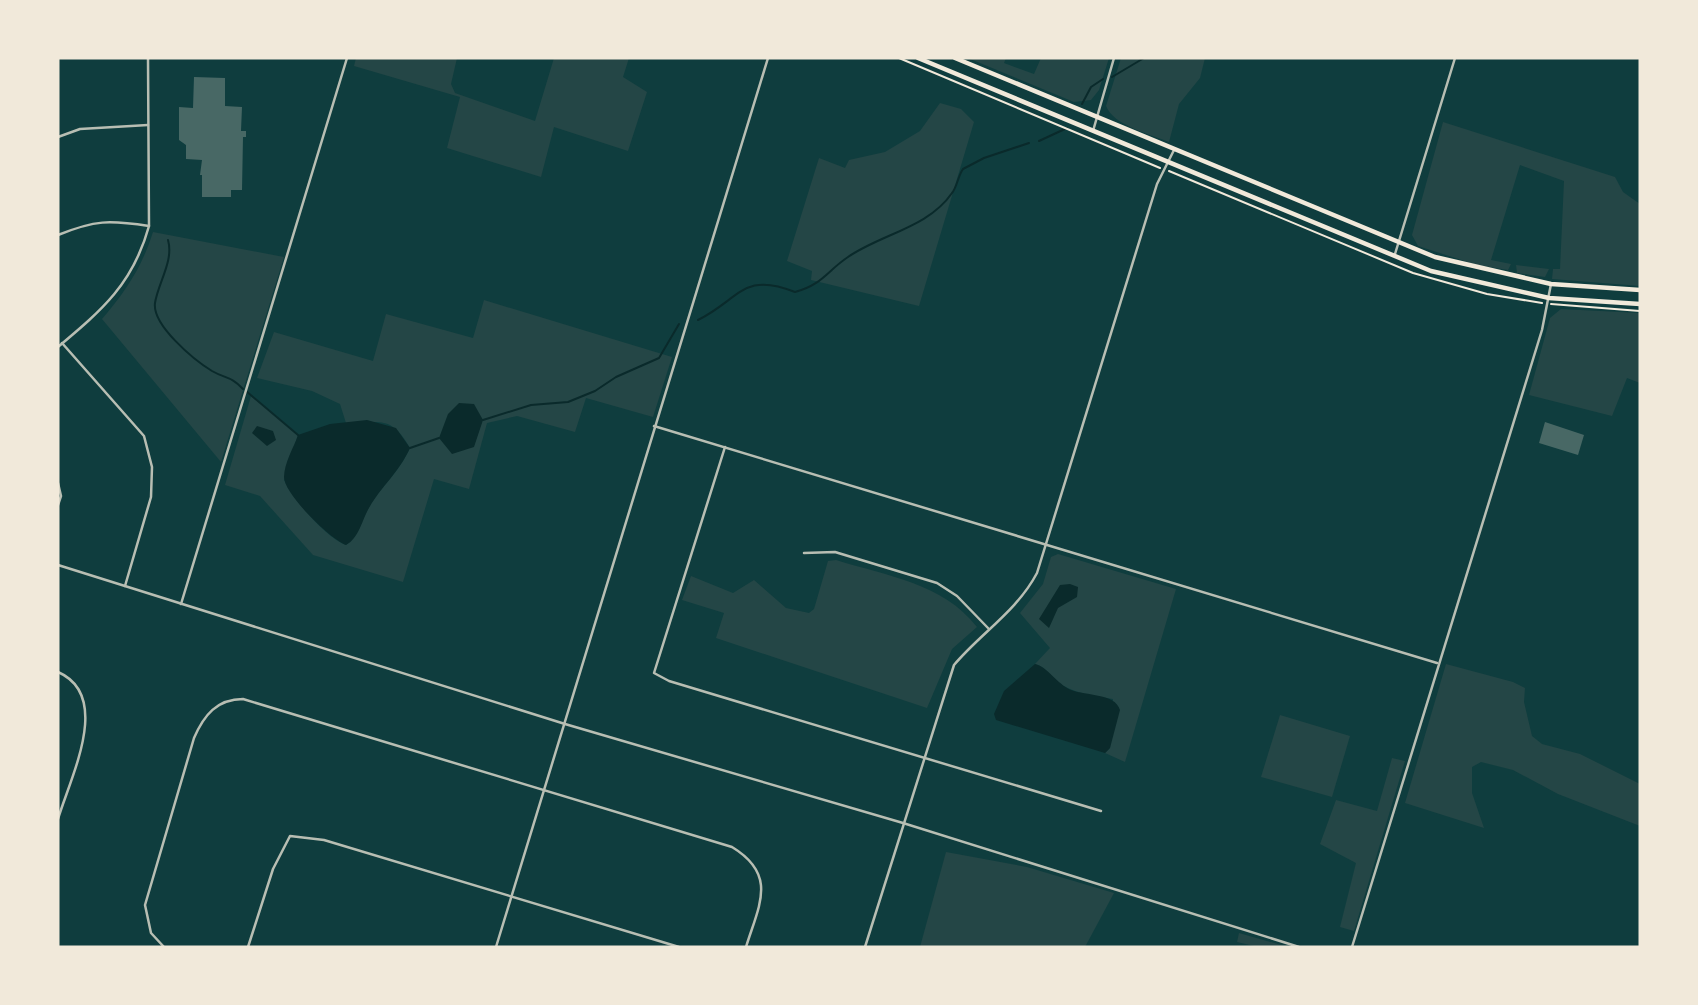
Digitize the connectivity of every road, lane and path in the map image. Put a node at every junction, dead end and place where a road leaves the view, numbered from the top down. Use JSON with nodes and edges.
{"nodes":[{"id":1,"x":148,"y":58,"type":"edge"},
{"id":2,"x":347,"y":58,"type":"edge"},
{"id":3,"x":768,"y":58,"type":"edge"},
{"id":4,"x":918,"y":58,"type":"edge"},
{"id":5,"x":956,"y":58,"type":"edge"},
{"id":6,"x":1114,"y":58,"type":"edge"},
{"id":7,"x":1455,"y":58,"type":"edge"},
{"id":8,"x":1096,"y":117,"type":"junction"},
{"id":9,"x":148,"y":125,"type":"junction"},
{"id":10,"x":1093,"y":131,"type":"junction"},
{"id":11,"x":58,"y":137,"type":"edge"},
{"id":12,"x":1174,"y":150,"type":"junction"},
{"id":13,"x":1170,"y":162,"type":"junction"},
{"id":14,"x":149,"y":226,"type":"junction"},
{"id":15,"x":58,"y":235,"type":"edge"},
{"id":16,"x":1398,"y":243,"type":"junction"},
{"id":17,"x":1394,"y":257,"type":"junction"},
{"id":18,"x":1551,"y":284,"type":"junction"},
{"id":19,"x":1640,"y":290,"type":"edge"},
{"id":20,"x":1549,"y":298,"type":"junction"},
{"id":21,"x":1640,"y":304,"type":"edge"},
{"id":22,"x":62,"y":344,"type":"junction"},
{"id":23,"x":58,"y":347,"type":"edge"},
{"id":24,"x":654,"y":426,"type":"junction"},
{"id":25,"x":724,"y":447,"type":"junction"},
{"id":26,"x":58,"y":483,"type":"edge"},
{"id":27,"x":58,"y":505,"type":"edge"},
{"id":28,"x":1046,"y":546,"type":"junction"},
{"id":29,"x":804,"y":554,"type":"dead end"},
{"id":30,"x":58,"y":565,"type":"edge"},
{"id":31,"x":125,"y":586,"type":"junction"},
{"id":32,"x":181,"y":604,"type":"junction"},
{"id":33,"x":988,"y":628,"type":"junction"},
{"id":34,"x":1437,"y":663,"type":"junction"},
{"id":35,"x":58,"y":672,"type":"edge"},
{"id":36,"x":565,"y":724,"type":"junction"},
{"id":37,"x":923,"y":757,"type":"junction"},
{"id":38,"x":544,"y":791,"type":"junction"},
{"id":39,"x":1101,"y":811,"type":"dead end"},
{"id":40,"x":58,"y":819,"type":"edge"},
{"id":41,"x":903,"y":823,"type":"junction"},
{"id":42,"x":512,"y":897,"type":"junction"},
{"id":43,"x":163,"y":947,"type":"edge"},
{"id":44,"x":248,"y":947,"type":"edge"},
{"id":45,"x":496,"y":947,"type":"edge"},
{"id":46,"x":679,"y":947,"type":"edge"},
{"id":47,"x":746,"y":947,"type":"edge"},
{"id":48,"x":865,"y":947,"type":"edge"},
{"id":49,"x":1299,"y":947,"type":"edge"},
{"id":50,"x":1352,"y":947,"type":"edge"}],
"edges":[{"from":1,"to":9,"type":"street"},
{"from":2,"to":32,"type":"street"},
{"from":3,"to":24,"type":"street"},
{"from":4,"to":10,"type":"main road"},
{"from":5,"to":8,"type":"main road"},
{"from":6,"to":8,"type":"street"},
{"from":7,"to":16,"type":"street"},
{"from":8,"to":10,"type":"street"},
{"from":8,"to":12,"type":"main road"},
{"from":9,"to":11,"type":"street"},
{"from":9,"to":14,"type":"street"},
{"from":10,"to":13,"type":"main road"},
{"from":12,"to":13,"type":"street"},
{"from":12,"to":16,"type":"main road"},
{"from":13,"to":17,"type":"main road"},
{"from":13,"to":28,"type":"street"},
{"from":14,"to":15,"type":"street"},
{"from":14,"to":22,"type":"street"},
{"from":16,"to":17,"type":"street"},
{"from":16,"to":18,"type":"main road"},
{"from":17,"to":20,"type":"main road"},
{"from":18,"to":19,"type":"main road"},
{"from":18,"to":20,"type":"street"},
{"from":20,"to":21,"type":"main road"},
{"from":20,"to":34,"type":"street"},
{"from":22,"to":23,"type":"street"},
{"from":22,"to":31,"type":"street"},
{"from":24,"to":25,"type":"street"},
{"from":24,"to":36,"type":"street"},
{"from":25,"to":28,"type":"street"},
{"from":25,"to":37,"type":"street"},
{"from":26,"to":27,"type":"street"},
{"from":28,"to":33,"type":"street"},
{"from":28,"to":34,"type":"street"},
{"from":29,"to":33,"type":"street"},
{"from":30,"to":31,"type":"street"},
{"from":31,"to":32,"type":"street"},
{"from":32,"to":36,"type":"street"},
{"from":33,"to":37,"type":"street"},
{"from":34,"to":50,"type":"street"},
{"from":35,"to":40,"type":"street"},
{"from":36,"to":38,"type":"street"},
{"from":36,"to":41,"type":"street"},
{"from":37,"to":39,"type":"street"},
{"from":37,"to":41,"type":"street"},
{"from":38,"to":42,"type":"street"},
{"from":38,"to":43,"type":"street"},
{"from":38,"to":47,"type":"street"},
{"from":41,"to":48,"type":"street"},
{"from":41,"to":49,"type":"street"},
{"from":42,"to":44,"type":"street"},
{"from":42,"to":45,"type":"street"},
{"from":42,"to":46,"type":"street"}]}
